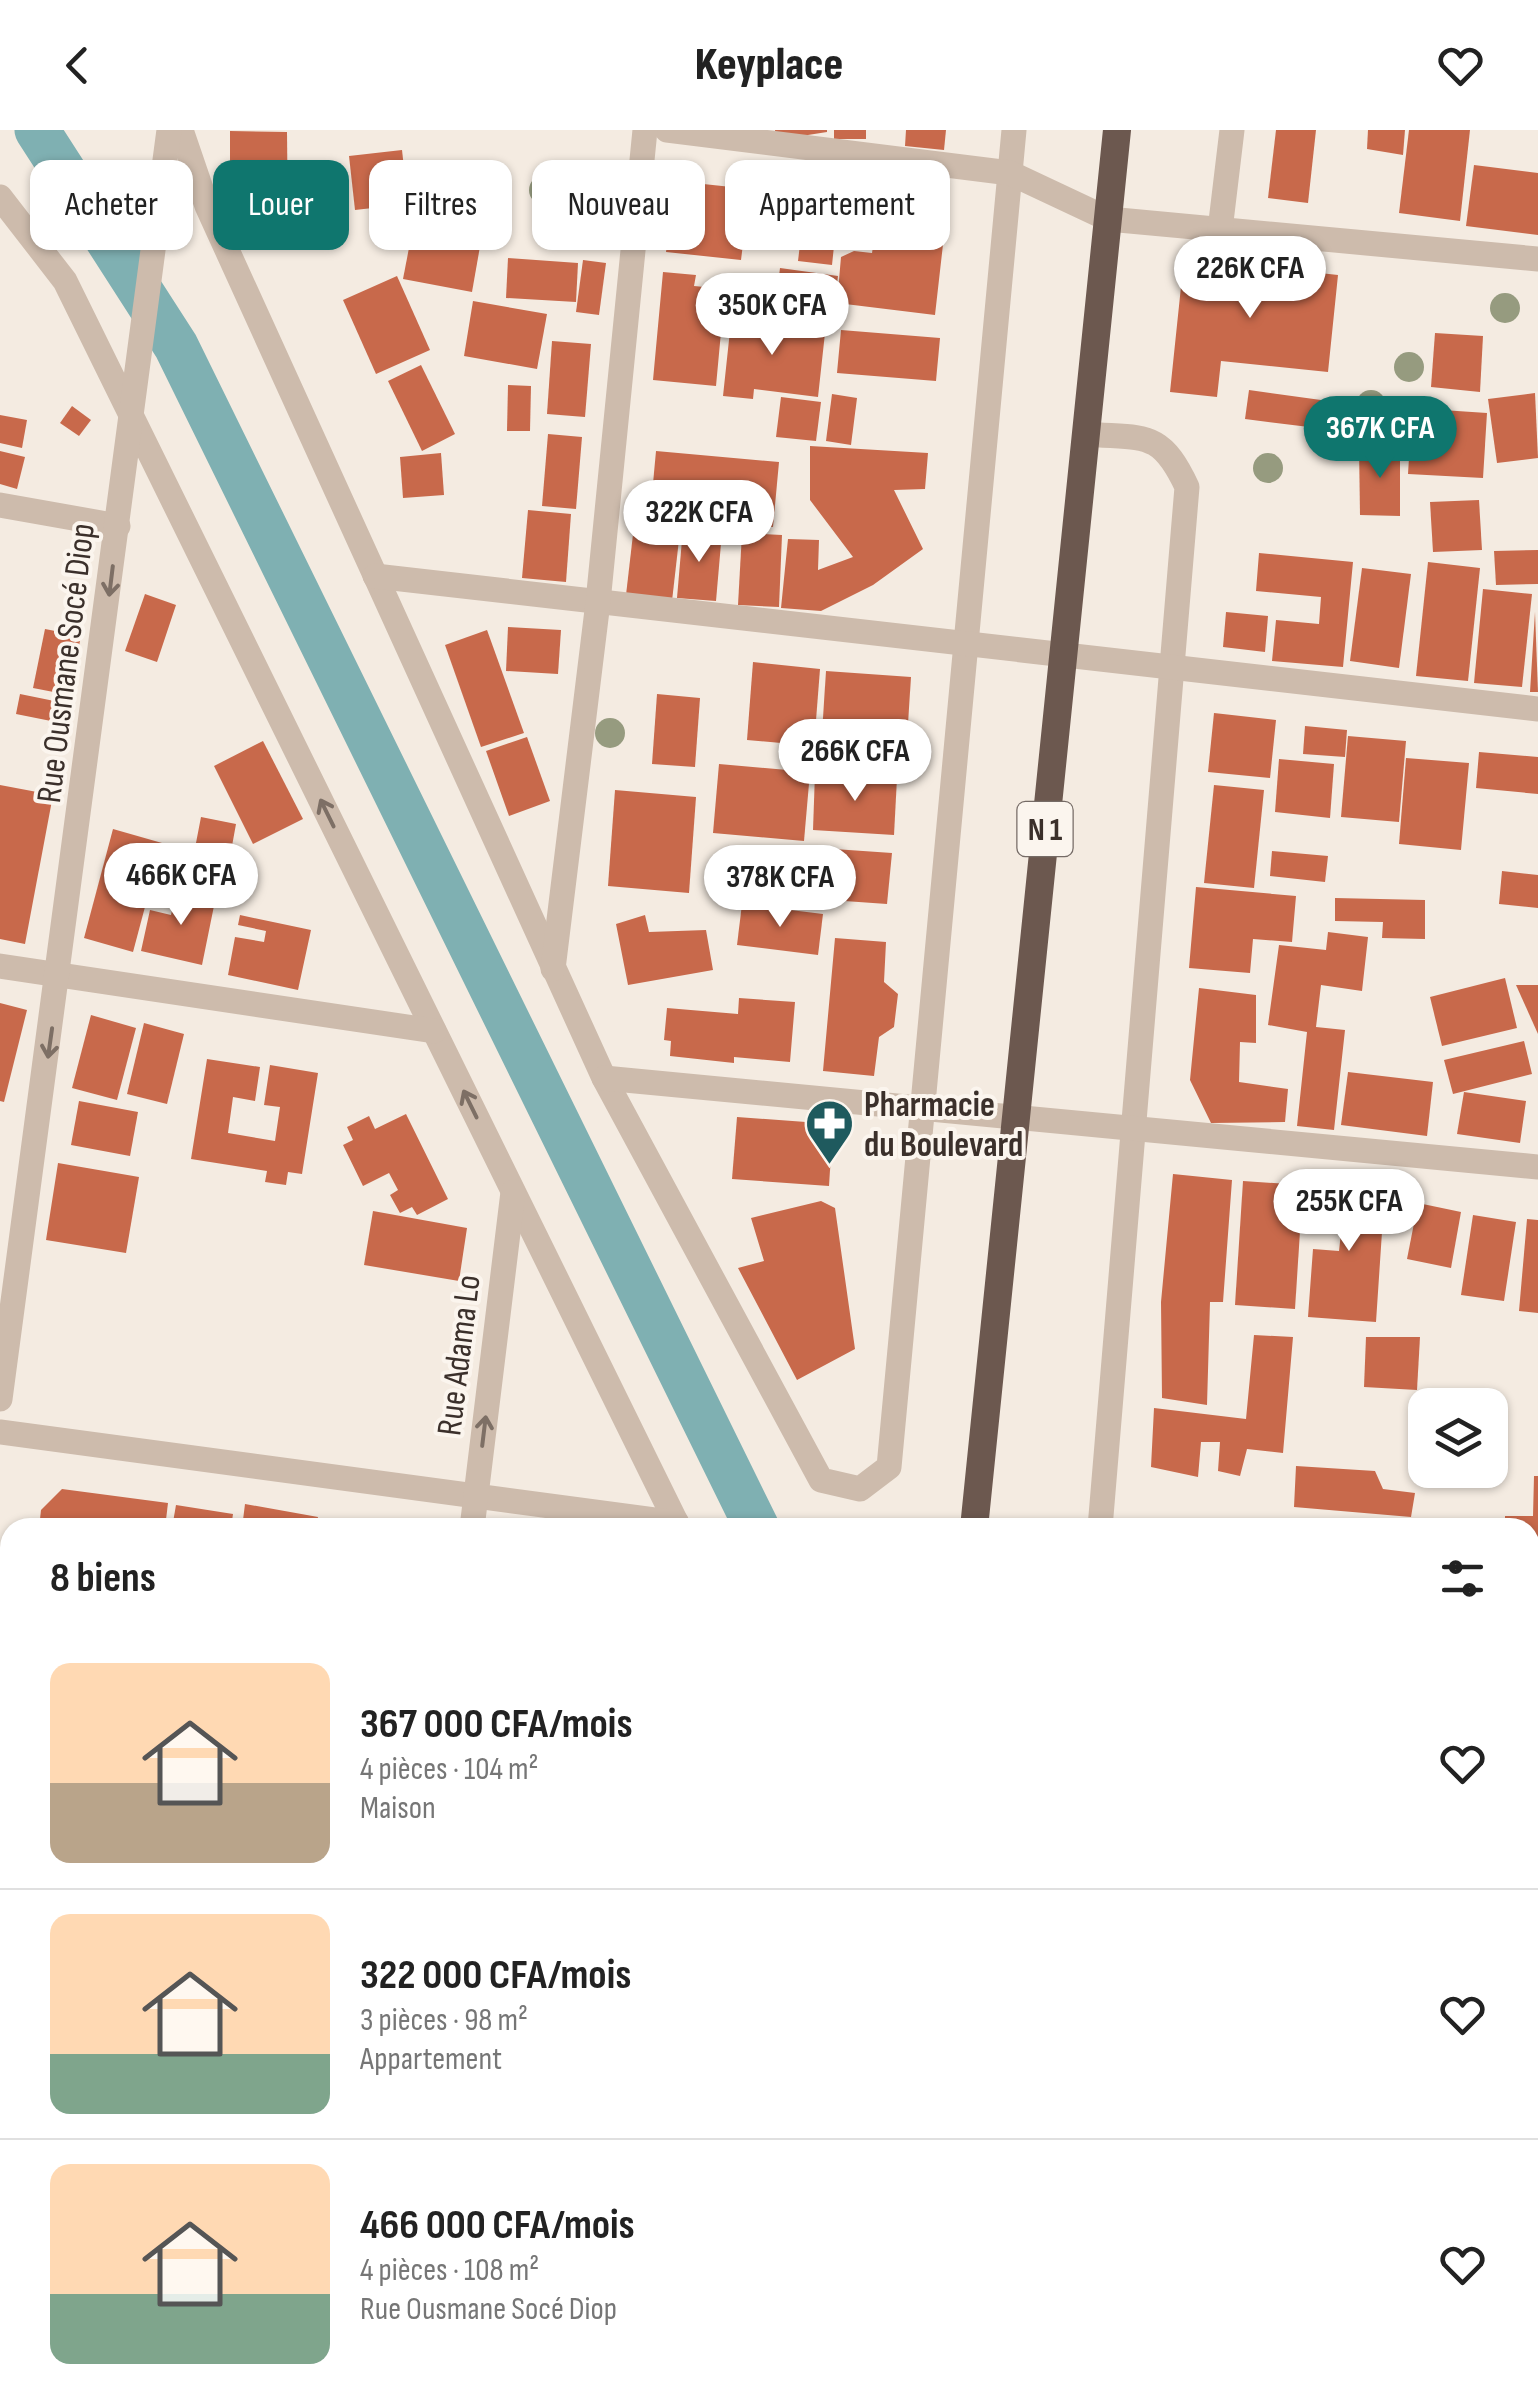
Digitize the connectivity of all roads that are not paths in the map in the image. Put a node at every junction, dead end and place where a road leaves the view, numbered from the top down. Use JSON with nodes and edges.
{"nodes":[{"id":1,"x":181,"y":130,"type":"edge"},
{"id":2,"x":645,"y":130,"type":"edge"},
{"id":3,"x":667,"y":130,"type":"edge"},
{"id":4,"x":1014,"y":130,"type":"edge"},
{"id":5,"x":1116,"y":130,"type":"edge"},
{"id":6,"x":1232,"y":130,"type":"edge"},
{"id":7,"x":167,"y":143,"type":"edge"},
{"id":8,"x":1010,"y":173,"type":"junction"},
{"id":9,"x":0,"y":197,"type":"edge"},
{"id":10,"x":1108,"y":219,"type":"junction"},
{"id":11,"x":1220,"y":230,"type":"junction"},
{"id":12,"x":1538,"y":260,"type":"edge"},
{"id":13,"x":132,"y":415,"type":"junction"},
{"id":14,"x":1086,"y":434,"type":"junction"},
{"id":15,"x":0,"y":505,"type":"edge"},
{"id":16,"x":118,"y":526,"type":"junction"},
{"id":17,"x":375,"y":576,"type":"junction"},
{"id":18,"x":598,"y":602,"type":"junction"},
{"id":19,"x":968,"y":644,"type":"junction"},
{"id":20,"x":1063,"y":655,"type":"junction"},
{"id":21,"x":1174,"y":667,"type":"junction"},
{"id":22,"x":1538,"y":709,"type":"edge"},
{"id":23,"x":0,"y":966,"type":"edge"},
{"id":24,"x":553,"y":969,"type":"junction"},
{"id":25,"x":60,"y":975,"type":"junction"},
{"id":26,"x":434,"y":1032,"type":"junction"},
{"id":27,"x":604,"y":1078,"type":"junction"},
{"id":28,"x":923,"y":1108,"type":"junction"},
{"id":29,"x":1014,"y":1117,"type":"junction"},
{"id":30,"x":1135,"y":1128,"type":"junction"},
{"id":31,"x":1538,"y":1167,"type":"edge"},
{"id":32,"x":514,"y":1192,"type":"junction"},
{"id":33,"x":0,"y":1398,"type":"edge"},
{"id":34,"x":0,"y":1432,"type":"edge"},
{"id":35,"x":476,"y":1496,"type":"junction"},
{"id":36,"x":473,"y":1518,"type":"edge"},
{"id":37,"x":629,"y":1518,"type":"edge"},
{"id":38,"x":675,"y":1518,"type":"edge"},
{"id":39,"x":975,"y":1518,"type":"edge"},
{"id":40,"x":1101,"y":1518,"type":"edge"}],
"edges":[{"from":1,"to":17,"type":"street"},
{"from":2,"to":18,"type":"street"},
{"from":3,"to":8,"type":"street"},
{"from":4,"to":8,"type":"street"},
{"from":5,"to":10,"type":"highway","number":"N 1"},
{"from":6,"to":11,"type":"street"},
{"from":7,"to":13,"type":"street","name":"Rue Ousmane Socé Diop"},
{"from":8,"to":10,"type":"street"},
{"from":8,"to":19,"type":"street"},
{"from":9,"to":13,"type":"street"},
{"from":10,"to":11,"type":"street"},
{"from":10,"to":14,"type":"highway","number":"N 1"},
{"from":11,"to":12,"type":"street"},
{"from":13,"to":16,"type":"street","name":"Rue Ousmane Socé Diop"},
{"from":26,"to":13,"type":"street","one_way":true},
{"from":14,"to":20,"type":"highway","number":"N 1"},
{"from":14,"to":21,"type":"street"},
{"from":15,"to":16,"type":"street"},
{"from":16,"to":25,"type":"street","name":"Rue Ousmane Socé Diop","one_way":true},
{"from":17,"to":18,"type":"street"},
{"from":17,"to":24,"type":"street"},
{"from":18,"to":19,"type":"street"},
{"from":18,"to":24,"type":"street"},
{"from":19,"to":20,"type":"street"},
{"from":19,"to":28,"type":"street"},
{"from":20,"to":21,"type":"street"},
{"from":20,"to":29,"type":"highway","number":"N 1"},
{"from":21,"to":22,"type":"street"},
{"from":21,"to":30,"type":"street"},
{"from":23,"to":25,"type":"street"},
{"from":24,"to":27,"type":"street"},
{"from":25,"to":26,"type":"street"},
{"from":25,"to":33,"type":"street","name":"Rue Ousmane Socé Diop","one_way":true},
{"from":32,"to":26,"type":"street","one_way":true},
{"from":27,"to":28,"type":"street"},
{"from":27,"to":28,"type":"street"},
{"from":28,"to":29,"type":"street"},
{"from":29,"to":30,"type":"street"},
{"from":29,"to":39,"type":"highway","number":"N 1"},
{"from":30,"to":31,"type":"street"},
{"from":30,"to":40,"type":"street"},
{"from":35,"to":32,"type":"street","name":"Rue Adama Lo","one_way":true},
{"from":32,"to":38,"type":"street"},
{"from":34,"to":35,"type":"street"},
{"from":35,"to":36,"type":"street","name":"Rue Adama Lo"},
{"from":35,"to":37,"type":"street"}]}
